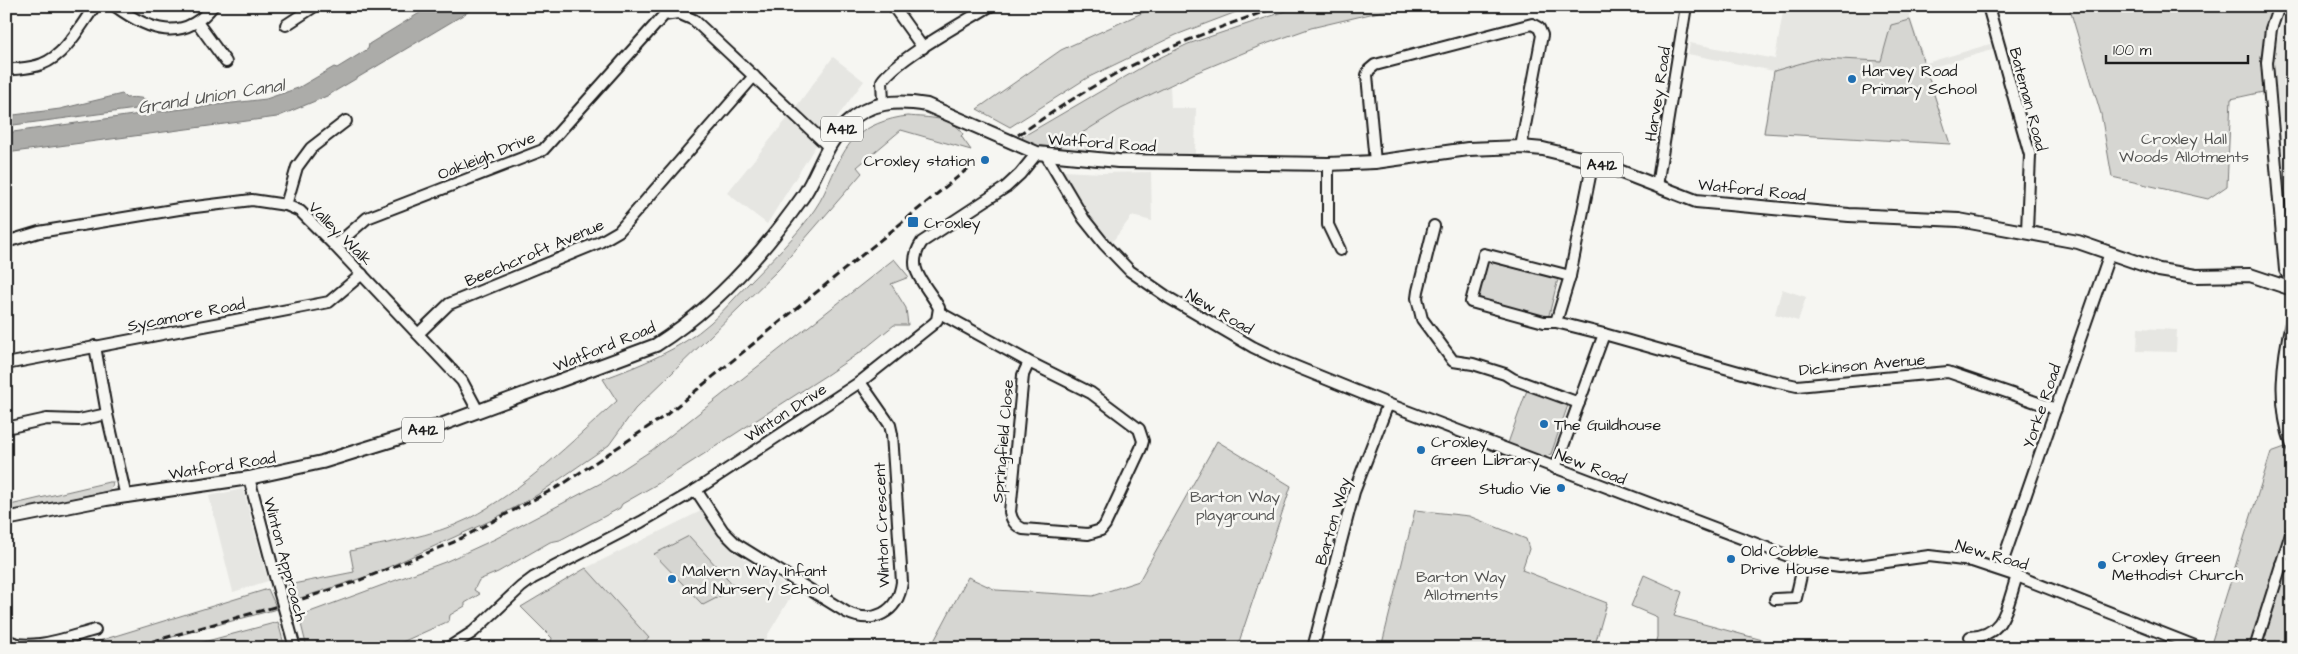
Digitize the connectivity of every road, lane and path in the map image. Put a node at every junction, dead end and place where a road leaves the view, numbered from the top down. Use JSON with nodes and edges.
{"nodes":[{"id":1,"x":94,"y":6,"type":"edge"},
{"id":2,"x":115,"y":6,"type":"edge"},
{"id":3,"x":213,"y":6,"type":"edge"},
{"id":4,"x":315,"y":6,"type":"edge"},
{"id":5,"x":893,"y":6,"type":"edge"},
{"id":6,"x":990,"y":6,"type":"edge"},
{"id":7,"x":1686,"y":6,"type":"edge"},
{"id":8,"x":1988,"y":6,"type":"edge"},
{"id":9,"x":2278,"y":6,"type":"edge"},
{"id":10,"x":197,"y":22,"type":"junction"},
{"id":11,"x":286,"y":25,"type":"dead end"},
{"id":12,"x":923,"y":48,"type":"junction"},
{"id":13,"x":226,"y":62,"type":"dead end"},
{"id":14,"x":6,"y":70,"type":"edge"},
{"id":15,"x":754,"y":76,"type":"junction"},
{"id":16,"x":883,"y":102,"type":"junction"},
{"id":17,"x":346,"y":121,"type":"dead end"},
{"id":18,"x":828,"y":146,"type":"junction"},
{"id":19,"x":1521,"y":147,"type":"junction"},
{"id":20,"x":1042,"y":154,"type":"junction"},
{"id":21,"x":1593,"y":161,"type":"junction"},
{"id":22,"x":1375,"y":162,"type":"junction"},
{"id":23,"x":1328,"y":164,"type":"junction"},
{"id":24,"x":1658,"y":186,"type":"junction"},
{"id":25,"x":286,"y":205,"type":"junction"},
{"id":26,"x":1434,"y":226,"type":"dead end"},
{"id":27,"x":2027,"y":231,"type":"junction"},
{"id":28,"x":6,"y":242,"type":"edge"},
{"id":29,"x":335,"y":246,"type":"junction"},
{"id":30,"x":1340,"y":250,"type":"dead end"},
{"id":31,"x":2110,"y":253,"type":"junction"},
{"id":32,"x":362,"y":274,"type":"junction"},
{"id":33,"x":1570,"y":276,"type":"junction"},
{"id":34,"x":2292,"y":283,"type":"edge"},
{"id":35,"x":2292,"y":289,"type":"edge"},
{"id":36,"x":940,"y":313,"type":"junction"},
{"id":37,"x":2292,"y":318,"type":"edge"},
{"id":38,"x":1556,"y":322,"type":"junction"},
{"id":39,"x":418,"y":334,"type":"junction"},
{"id":40,"x":1604,"y":334,"type":"junction"},
{"id":41,"x":95,"y":346,"type":"junction"},
{"id":42,"x":1029,"y":362,"type":"junction"},
{"id":43,"x":6,"y":364,"type":"edge"},
{"id":44,"x":860,"y":382,"type":"junction"},
{"id":45,"x":1579,"y":403,"type":"junction"},
{"id":46,"x":1388,"y":404,"type":"junction"},
{"id":47,"x":2056,"y":409,"type":"junction"},
{"id":48,"x":478,"y":411,"type":"junction"},
{"id":49,"x":107,"y":414,"type":"junction"},
{"id":50,"x":6,"y":428,"type":"edge"},
{"id":51,"x":2292,"y":446,"type":"edge"},
{"id":52,"x":1555,"y":468,"type":"junction"},
{"id":53,"x":249,"y":478,"type":"junction"},
{"id":54,"x":696,"y":490,"type":"junction"},
{"id":55,"x":126,"y":497,"type":"junction"},
{"id":56,"x":6,"y":519,"type":"edge"},
{"id":57,"x":2292,"y":530,"type":"edge"},
{"id":58,"x":1804,"y":562,"type":"junction"},
{"id":59,"x":2281,"y":564,"type":"junction"},
{"id":60,"x":2292,"y":566,"type":"edge"},
{"id":61,"x":2000,"y":570,"type":"junction"},
{"id":62,"x":2017,"y":576,"type":"junction"},
{"id":63,"x":1775,"y":599,"type":"dead end"},
{"id":64,"x":94,"y":630,"type":"dead end"},
{"id":65,"x":1970,"y":637,"type":"dead end"},
{"id":66,"x":6,"y":639,"type":"edge"},
{"id":67,"x":295,"y":648,"type":"edge"},
{"id":68,"x":448,"y":648,"type":"edge"},
{"id":69,"x":1313,"y":648,"type":"edge"},
{"id":70,"x":2200,"y":648,"type":"edge"},
{"id":71,"x":2255,"y":648,"type":"edge"}],
"edges":[{"from":1,"to":14,"type":"street"},
{"from":2,"to":10,"type":"street"},
{"from":3,"to":10,"type":"street"},
{"from":4,"to":11,"type":"street"},
{"from":5,"to":12,"type":"street"},
{"from":6,"to":12,"type":"street"},
{"from":7,"to":24,"type":"street","name":"Harvey Road"},
{"from":8,"to":27,"type":"street","name":"Bateman Road"},
{"from":9,"to":34,"type":"street"},
{"from":10,"to":13,"type":"street"},
{"from":12,"to":16,"type":"street"},
{"from":15,"to":18,"type":"street"},
{"from":15,"to":29,"type":"street","name":"Oakleigh Drive"},
{"from":15,"to":39,"type":"street","name":"Beechcroft Avenue"},
{"from":16,"to":18,"type":"main road","name":"Watford Road","number":"A412"},
{"from":16,"to":20,"type":"main road","name":"Watford Road","number":"A412"},
{"from":17,"to":25,"type":"street"},
{"from":18,"to":48,"type":"main road","name":"Watford Road","number":"A412"},
{"from":19,"to":21,"type":"main road","name":"Watford Road","number":"A412"},
{"from":19,"to":22,"type":"main road","name":"Watford Road","number":"A412"},
{"from":19,"to":22,"type":"street"},
{"from":20,"to":23,"type":"main road","name":"Watford Road","number":"A412"},
{"from":20,"to":36,"type":"street"},
{"from":20,"to":46,"type":"street","name":"New Road"},
{"from":21,"to":24,"type":"main road","name":"Watford Road","number":"A412"},
{"from":21,"to":33,"type":"street"},
{"from":22,"to":23,"type":"main road","name":"Watford Road","number":"A412"},
{"from":23,"to":30,"type":"street"},
{"from":24,"to":27,"type":"main road","name":"Watford Road","number":"A412"},
{"from":25,"to":28,"type":"street","name":"Valley Walk"},
{"from":25,"to":29,"type":"street","name":"Valley Walk"},
{"from":26,"to":45,"type":"street"},
{"from":27,"to":31,"type":"main road","name":"Watford Road","number":"A412"},
{"from":29,"to":32,"type":"street","name":"Valley Walk"},
{"from":31,"to":35,"type":"main road","name":"Watford Road","number":"A412"},
{"from":31,"to":47,"type":"street","name":"Yorke Road"},
{"from":32,"to":39,"type":"street","name":"Valley Walk"},
{"from":32,"to":41,"type":"street","name":"Sycamore Road"},
{"from":33,"to":38,"type":"street"},
{"from":33,"to":38,"type":"street","name":"Dickinson Avenue"},
{"from":36,"to":42,"type":"street","name":"Springfield Close"},
{"from":36,"to":44,"type":"street","name":"Winton Drive"},
{"from":37,"to":51,"type":"street"},
{"from":38,"to":40,"type":"street","name":"Dickinson Avenue"},
{"from":39,"to":48,"type":"street","name":"Valley Walk"},
{"from":40,"to":45,"type":"street"},
{"from":40,"to":47,"type":"street","name":"Dickinson Avenue"},
{"from":41,"to":43,"type":"street","name":"Sycamore Road"},
{"from":41,"to":49,"type":"street"},
{"from":42,"to":42,"type":"street","name":"Springfield Close"},
{"from":44,"to":54,"type":"street","name":"Winton Drive"},
{"from":44,"to":54,"type":"street","name":"Winton Crescent"},
{"from":45,"to":52,"type":"street"},
{"from":46,"to":52,"type":"street","name":"New Road"},
{"from":46,"to":69,"type":"street","name":"Barton Way"},
{"from":47,"to":61,"type":"street","name":"Yorke Road"},
{"from":48,"to":53,"type":"main road","name":"Watford Road","number":"A412"},
{"from":49,"to":50,"type":"street"},
{"from":49,"to":55,"type":"street"},
{"from":52,"to":58,"type":"street","name":"New Road"},
{"from":53,"to":55,"type":"main road","name":"Watford Road","number":"A412"},
{"from":53,"to":67,"type":"street","name":"Winton Approach","bridge":true},
{"from":54,"to":68,"type":"street","name":"Winton Drive"},
{"from":55,"to":56,"type":"main road","name":"Watford Road","number":"A412"},
{"from":57,"to":59,"type":"street"},
{"from":58,"to":61,"type":"street","name":"New Road"},
{"from":58,"to":63,"type":"street"},
{"from":59,"to":60,"type":"street"},
{"from":59,"to":71,"type":"street"},
{"from":61,"to":62,"type":"street","name":"New Road"},
{"from":62,"to":65,"type":"street"},
{"from":62,"to":70,"type":"street","name":"New Road"},
{"from":64,"to":66,"type":"street"}]}
